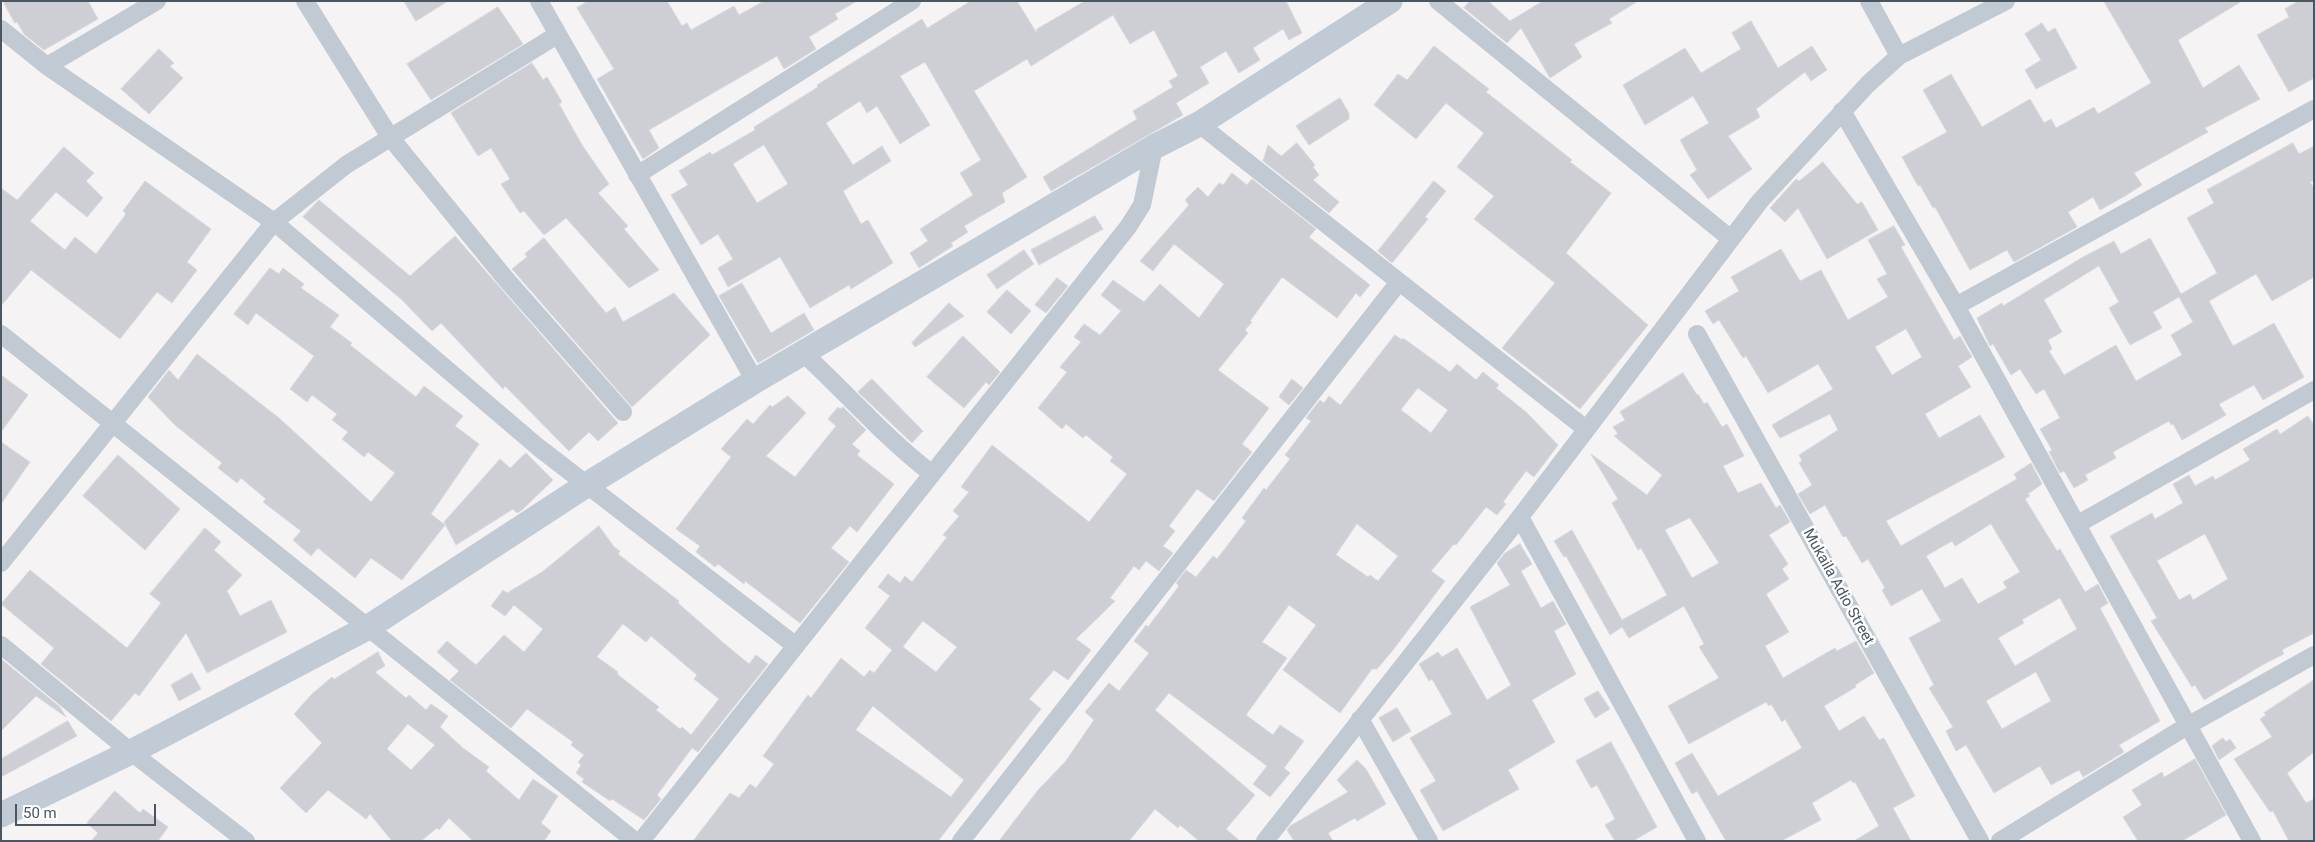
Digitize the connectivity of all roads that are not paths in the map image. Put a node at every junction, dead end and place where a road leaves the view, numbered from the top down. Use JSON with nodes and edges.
{"nodes":[{"id":1,"x":156,"y":1,"type":"edge"},
{"id":2,"x":306,"y":1,"type":"edge"},
{"id":3,"x":539,"y":1,"type":"edge"},
{"id":4,"x":912,"y":1,"type":"edge"},
{"id":5,"x":1390,"y":1,"type":"edge"},
{"id":6,"x":1438,"y":1,"type":"edge"},
{"id":7,"x":1869,"y":1,"type":"edge"},
{"id":8,"x":2006,"y":1,"type":"edge"},
{"id":9,"x":1,"y":29,"type":"edge"},
{"id":10,"x":557,"y":35,"type":"junction"},
{"id":11,"x":1899,"y":56,"type":"junction"},
{"id":12,"x":47,"y":66,"type":"junction"},
{"id":13,"x":2314,"y":109,"type":"edge"},
{"id":14,"x":1842,"y":111,"type":"junction"},
{"id":15,"x":1199,"y":124,"type":"junction"},
{"id":16,"x":390,"y":137,"type":"junction"},
{"id":17,"x":1154,"y":147,"type":"junction"},
{"id":18,"x":637,"y":175,"type":"junction"},
{"id":19,"x":274,"y":222,"type":"junction"},
{"id":20,"x":1731,"y":239,"type":"junction"},
{"id":21,"x":1399,"y":282,"type":"junction"},
{"id":22,"x":1956,"y":306,"type":"junction"},
{"id":23,"x":1,"y":334,"type":"edge"},
{"id":24,"x":1697,"y":334,"type":"dead end"},
{"id":25,"x":804,"y":353,"type":"junction"},
{"id":26,"x":755,"y":381,"type":"junction"},
{"id":27,"x":2314,"y":390,"type":"edge"},
{"id":28,"x":623,"y":412,"type":"dead end"},
{"id":29,"x":112,"y":423,"type":"junction"},
{"id":30,"x":1586,"y":429,"type":"junction"},
{"id":31,"x":931,"y":473,"type":"junction"},
{"id":32,"x":588,"y":484,"type":"junction"},
{"id":33,"x":1520,"y":517,"type":"junction"},
{"id":34,"x":2078,"y":524,"type":"junction"},
{"id":35,"x":1,"y":564,"type":"edge"},
{"id":36,"x":367,"y":628,"type":"junction"},
{"id":37,"x":1,"y":645,"type":"edge"},
{"id":38,"x":796,"y":646,"type":"junction"},
{"id":39,"x":2314,"y":655,"type":"edge"},
{"id":40,"x":1360,"y":719,"type":"junction"},
{"id":41,"x":2187,"y":726,"type":"junction"},
{"id":42,"x":131,"y":752,"type":"junction"},
{"id":43,"x":1,"y":815,"type":"edge"},
{"id":44,"x":246,"y":841,"type":"edge"},
{"id":45,"x":635,"y":841,"type":"edge"},
{"id":46,"x":641,"y":841,"type":"edge"},
{"id":47,"x":961,"y":841,"type":"edge"},
{"id":48,"x":1265,"y":841,"type":"edge"},
{"id":49,"x":1428,"y":841,"type":"edge"},
{"id":50,"x":1697,"y":841,"type":"edge"},
{"id":51,"x":1980,"y":841,"type":"edge"},
{"id":52,"x":2000,"y":841,"type":"edge"},
{"id":53,"x":2252,"y":841,"type":"edge"}],
"edges":[{"from":1,"to":12,"type":"street"},
{"from":2,"to":16,"type":"street"},
{"from":3,"to":10,"type":"street"},
{"from":4,"to":18,"type":"street"},
{"from":5,"to":15,"type":"street"},
{"from":6,"to":20,"type":"street"},
{"from":7,"to":11,"type":"street"},
{"from":8,"to":11,"type":"street"},
{"from":9,"to":12,"type":"street"},
{"from":10,"to":16,"type":"street"},
{"from":10,"to":18,"type":"street"},
{"from":11,"to":14,"type":"street"},
{"from":12,"to":19,"type":"street"},
{"from":13,"to":22,"type":"street"},
{"from":14,"to":20,"type":"street"},
{"from":14,"to":22,"type":"street"},
{"from":15,"to":17,"type":"street"},
{"from":15,"to":21,"type":"street"},
{"from":16,"to":19,"type":"street"},
{"from":16,"to":28,"type":"street"},
{"from":17,"to":25,"type":"street"},
{"from":17,"to":31,"type":"street"},
{"from":18,"to":26,"type":"street"},
{"from":19,"to":29,"type":"street"},
{"from":19,"to":32,"type":"street"},
{"from":20,"to":30,"type":"street"},
{"from":21,"to":30,"type":"street"},
{"from":21,"to":47,"type":"street"},
{"from":22,"to":34,"type":"street"},
{"from":23,"to":29,"type":"street"},
{"from":24,"to":51,"type":"street","name":"Mukaila Adio Street"},
{"from":25,"to":26,"type":"street"},
{"from":25,"to":31,"type":"street"},
{"from":26,"to":32,"type":"street"},
{"from":27,"to":34,"type":"street"},
{"from":29,"to":35,"type":"street"},
{"from":29,"to":36,"type":"street"},
{"from":30,"to":33,"type":"street"},
{"from":31,"to":38,"type":"street"},
{"from":32,"to":36,"type":"street"},
{"from":32,"to":38,"type":"street"},
{"from":33,"to":40,"type":"street"},
{"from":33,"to":50,"type":"street"},
{"from":34,"to":41,"type":"street"},
{"from":36,"to":42,"type":"street"},
{"from":36,"to":45,"type":"street"},
{"from":37,"to":42,"type":"street"},
{"from":38,"to":46,"type":"street"},
{"from":39,"to":41,"type":"street"},
{"from":40,"to":48,"type":"street"},
{"from":40,"to":49,"type":"street"},
{"from":41,"to":52,"type":"street"},
{"from":41,"to":53,"type":"street"},
{"from":42,"to":43,"type":"street"},
{"from":42,"to":44,"type":"street"}]}
